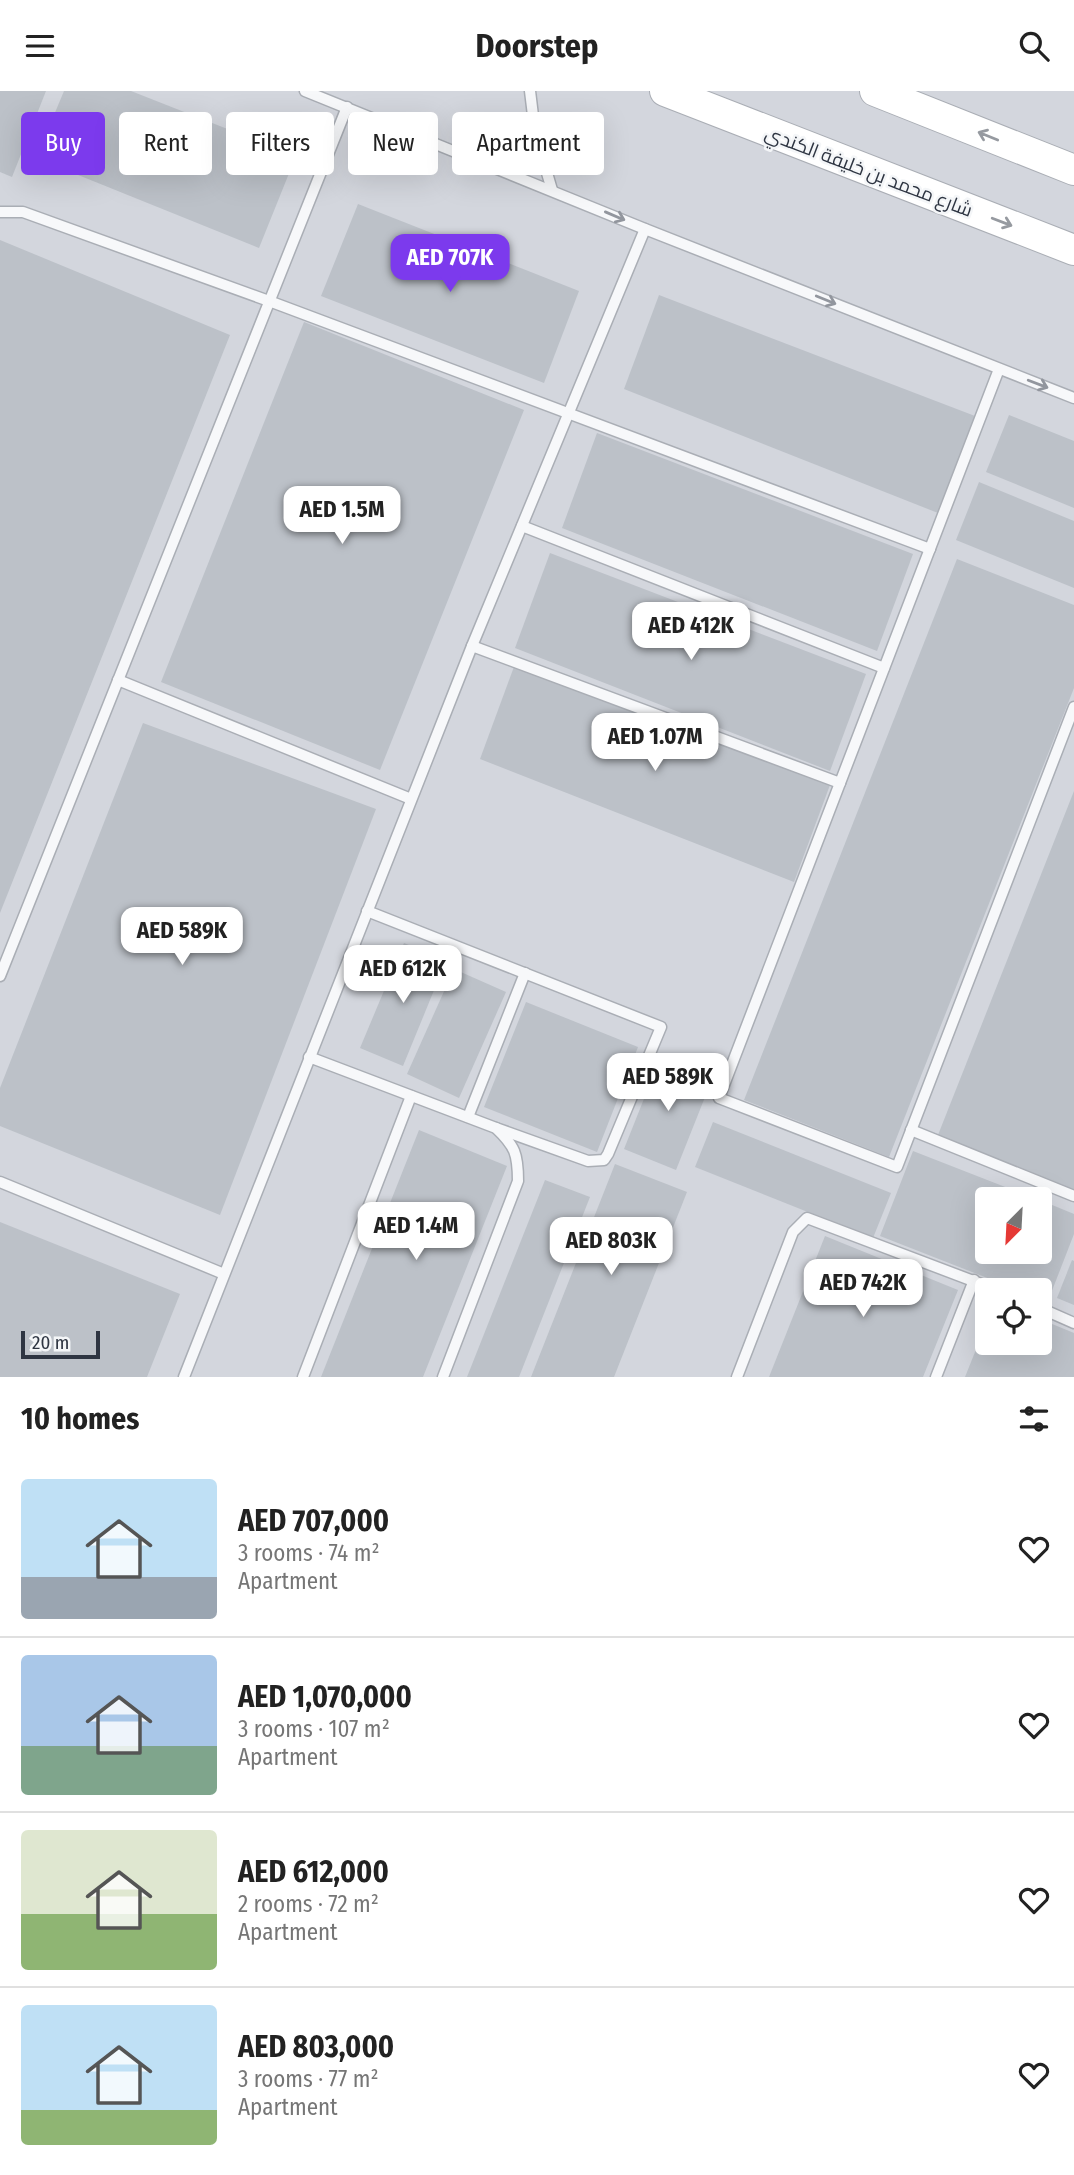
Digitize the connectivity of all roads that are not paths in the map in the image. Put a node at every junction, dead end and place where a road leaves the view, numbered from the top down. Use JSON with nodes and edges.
{"nodes":[{"id":1,"x":305,"y":91,"type":"edge"},
{"id":2,"x":530,"y":91,"type":"edge"},
{"id":3,"x":665,"y":91,"type":"edge"},
{"id":4,"x":875,"y":91,"type":"edge"},
{"id":5,"x":347,"y":107,"type":"junction"},
{"id":6,"x":1074,"y":170,"type":"edge"},
{"id":7,"x":552,"y":190,"type":"junction"},
{"id":8,"x":0,"y":212,"type":"edge"},
{"id":9,"x":645,"y":229,"type":"junction"},
{"id":10,"x":1074,"y":250,"type":"edge"},
{"id":11,"x":269,"y":301,"type":"junction"},
{"id":12,"x":999,"y":369,"type":"junction"},
{"id":13,"x":1074,"y":398,"type":"edge"},
{"id":14,"x":568,"y":413,"type":"junction"},
{"id":15,"x":522,"y":526,"type":"junction"},
{"id":16,"x":930,"y":549,"type":"junction"},
{"id":17,"x":472,"y":646,"type":"junction"},
{"id":18,"x":884,"y":668,"type":"junction"},
{"id":19,"x":118,"y":680,"type":"junction"},
{"id":20,"x":1074,"y":707,"type":"edge"},
{"id":21,"x":840,"y":783,"type":"junction"},
{"id":22,"x":411,"y":799,"type":"junction"},
{"id":23,"x":367,"y":911,"type":"junction"},
{"id":24,"x":525,"y":973,"type":"junction"},
{"id":25,"x":0,"y":976,"type":"edge"},
{"id":26,"x":309,"y":1057,"type":"junction"},
{"id":27,"x":411,"y":1096,"type":"junction"},
{"id":28,"x":468,"y":1117,"type":"junction"},
{"id":29,"x":496,"y":1128,"type":"junction"},
{"id":30,"x":911,"y":1130,"type":"junction"},
{"id":31,"x":0,"y":1182,"type":"edge"},
{"id":32,"x":1074,"y":1196,"type":"edge"},
{"id":33,"x":224,"y":1274,"type":"junction"},
{"id":34,"x":974,"y":1280,"type":"joint"},
{"id":35,"x":1052,"y":1313,"type":"edge"},
{"id":36,"x":1074,"y":1323,"type":"edge"},
{"id":37,"x":184,"y":1377,"type":"edge"},
{"id":38,"x":303,"y":1377,"type":"edge"},
{"id":39,"x":443,"y":1377,"type":"edge"},
{"id":40,"x":737,"y":1377,"type":"edge"},
{"id":41,"x":936,"y":1377,"type":"edge"}],
"edges":[{"from":1,"to":5,"type":"lane"},
{"from":2,"to":7,"type":"lane"},
{"from":3,"to":10,"type":"main road","name":"شارع محمد بن خليفة الكندي","one_way":true},
{"from":6,"to":4,"type":"main road","one_way":true},
{"from":5,"to":7,"type":"lane"},
{"from":5,"to":11,"type":"lane"},
{"from":7,"to":9,"type":"lane","one_way":true},
{"from":8,"to":11,"type":"lane"},
{"from":9,"to":12,"type":"lane","one_way":true},
{"from":9,"to":14,"type":"lane"},
{"from":11,"to":14,"type":"lane"},
{"from":11,"to":19,"type":"lane"},
{"from":12,"to":13,"type":"lane","one_way":true},
{"from":12,"to":16,"type":"lane"},
{"from":14,"to":15,"type":"lane"},
{"from":14,"to":16,"type":"lane"},
{"from":15,"to":17,"type":"lane"},
{"from":15,"to":18,"type":"lane"},
{"from":16,"to":18,"type":"lane"},
{"from":17,"to":21,"type":"lane"},
{"from":17,"to":22,"type":"lane"},
{"from":18,"to":21,"type":"lane"},
{"from":19,"to":22,"type":"lane"},
{"from":19,"to":25,"type":"lane"},
{"from":20,"to":30,"type":"lane"},
{"from":21,"to":30,"type":"lane"},
{"from":22,"to":23,"type":"lane"},
{"from":23,"to":24,"type":"lane"},
{"from":23,"to":26,"type":"lane"},
{"from":24,"to":28,"type":"lane"},
{"from":24,"to":29,"type":"lane"},
{"from":26,"to":27,"type":"lane"},
{"from":26,"to":33,"type":"lane"},
{"from":27,"to":28,"type":"lane"},
{"from":27,"to":38,"type":"lane"},
{"from":28,"to":29,"type":"lane"},
{"from":29,"to":39,"type":"lane"},
{"from":30,"to":32,"type":"lane"},
{"from":31,"to":33,"type":"lane"},
{"from":33,"to":37,"type":"lane"},
{"from":34,"to":40,"type":"lane"},
{"from":34,"to":41,"type":"lane"},
{"from":35,"to":36,"type":"lane"}]}
